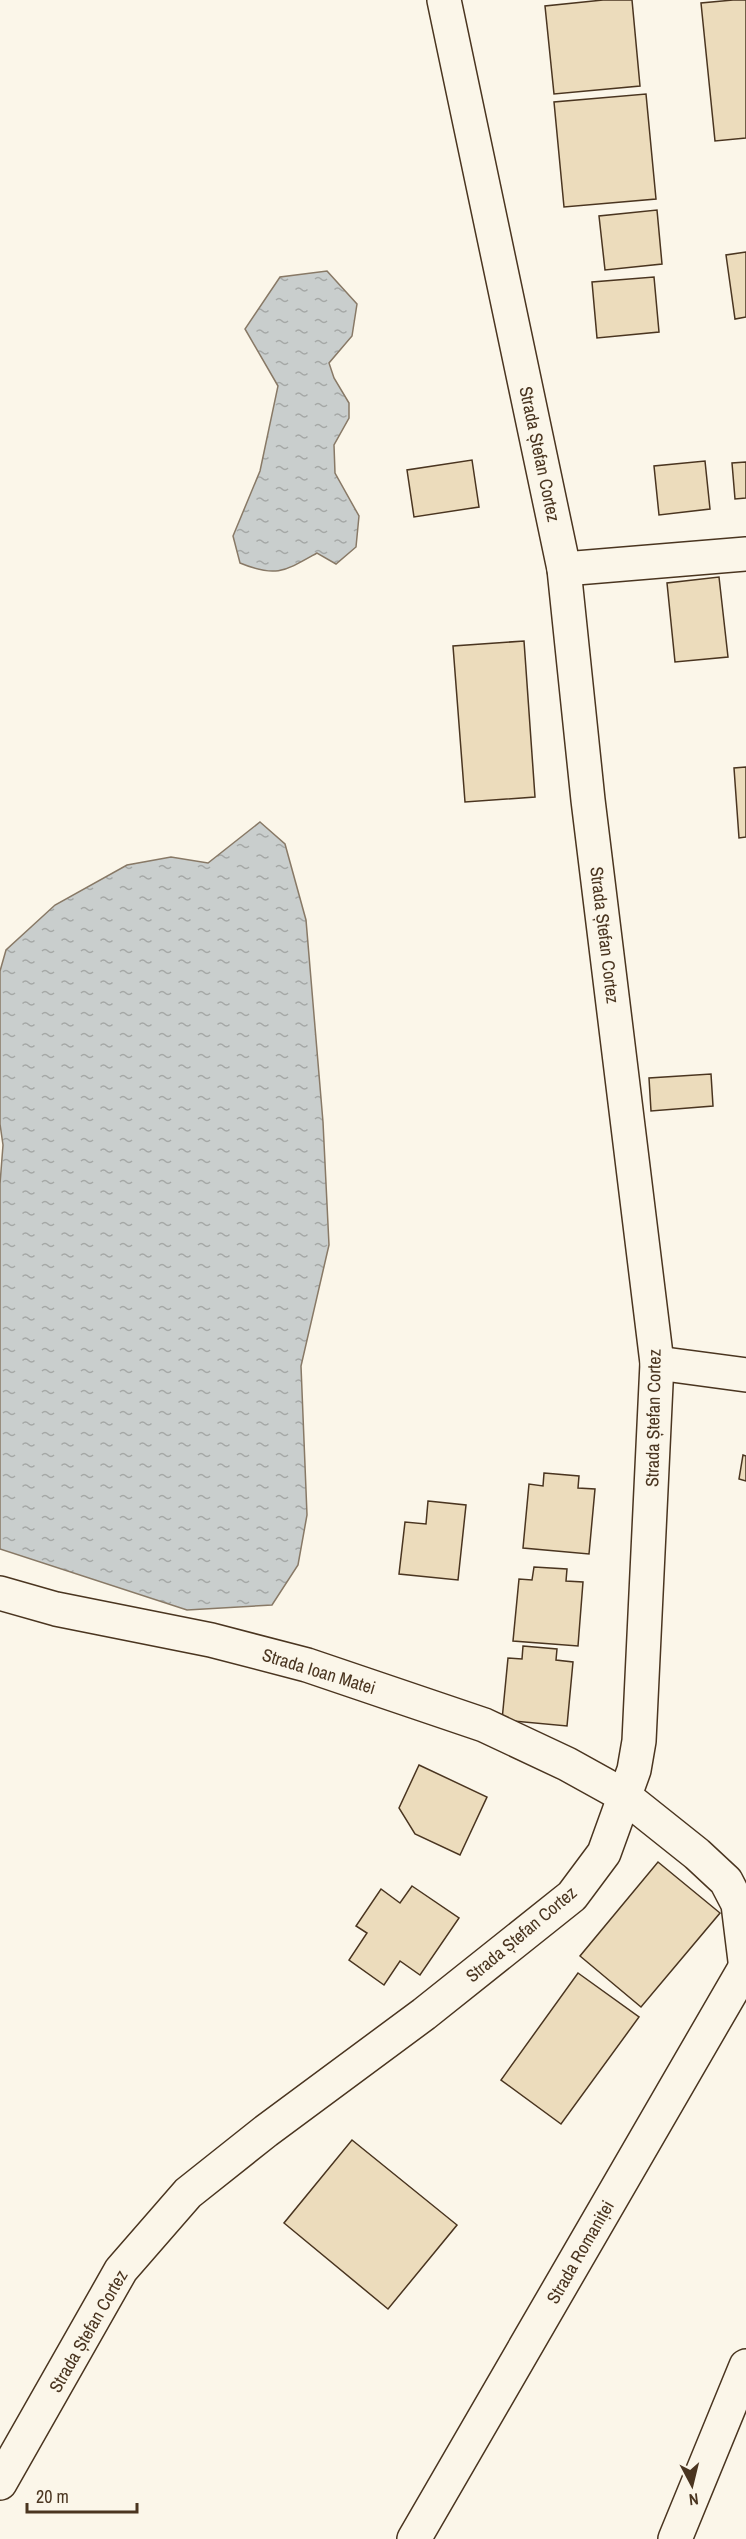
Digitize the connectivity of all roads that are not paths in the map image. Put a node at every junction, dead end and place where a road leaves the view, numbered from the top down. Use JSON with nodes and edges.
{"nodes":[{"id":1,"x":444,"y":0,"type":"edge"},
{"id":2,"x":746,"y":554,"type":"edge"},
{"id":3,"x":564,"y":569,"type":"junction"},
{"id":4,"x":657,"y":1364,"type":"junction"},
{"id":5,"x":746,"y":1375,"type":"edge"},
{"id":6,"x":0,"y":1593,"type":"edge"},
{"id":7,"x":623,"y":1795,"type":"junction"},
{"id":8,"x":746,"y":1967,"type":"edge"},
{"id":9,"x":746,"y":2366,"type":"edge"},
{"id":10,"x":0,"y":2483,"type":"edge"},
{"id":11,"x":414,"y":2539,"type":"edge"},
{"id":12,"x":675,"y":2539,"type":"edge"}],
"edges":[{"from":1,"to":3,"type":"street","name":"Strada Ștefan Cortez"},
{"from":2,"to":3,"type":"street"},
{"from":3,"to":4,"type":"street","name":"Strada Ștefan Cortez"},
{"from":4,"to":5,"type":"street"},
{"from":4,"to":7,"type":"street","name":"Strada Ștefan Cortez"},
{"from":6,"to":7,"type":"street","name":"Strada Ioan Matei"},
{"from":7,"to":8,"type":"street","name":"Strada Ioan Matei"},
{"from":7,"to":10,"type":"street","name":"Strada Ștefan Cortez"},
{"from":8,"to":11,"type":"street","name":"Strada Romaniței"},
{"from":9,"to":12,"type":"street"}]}
